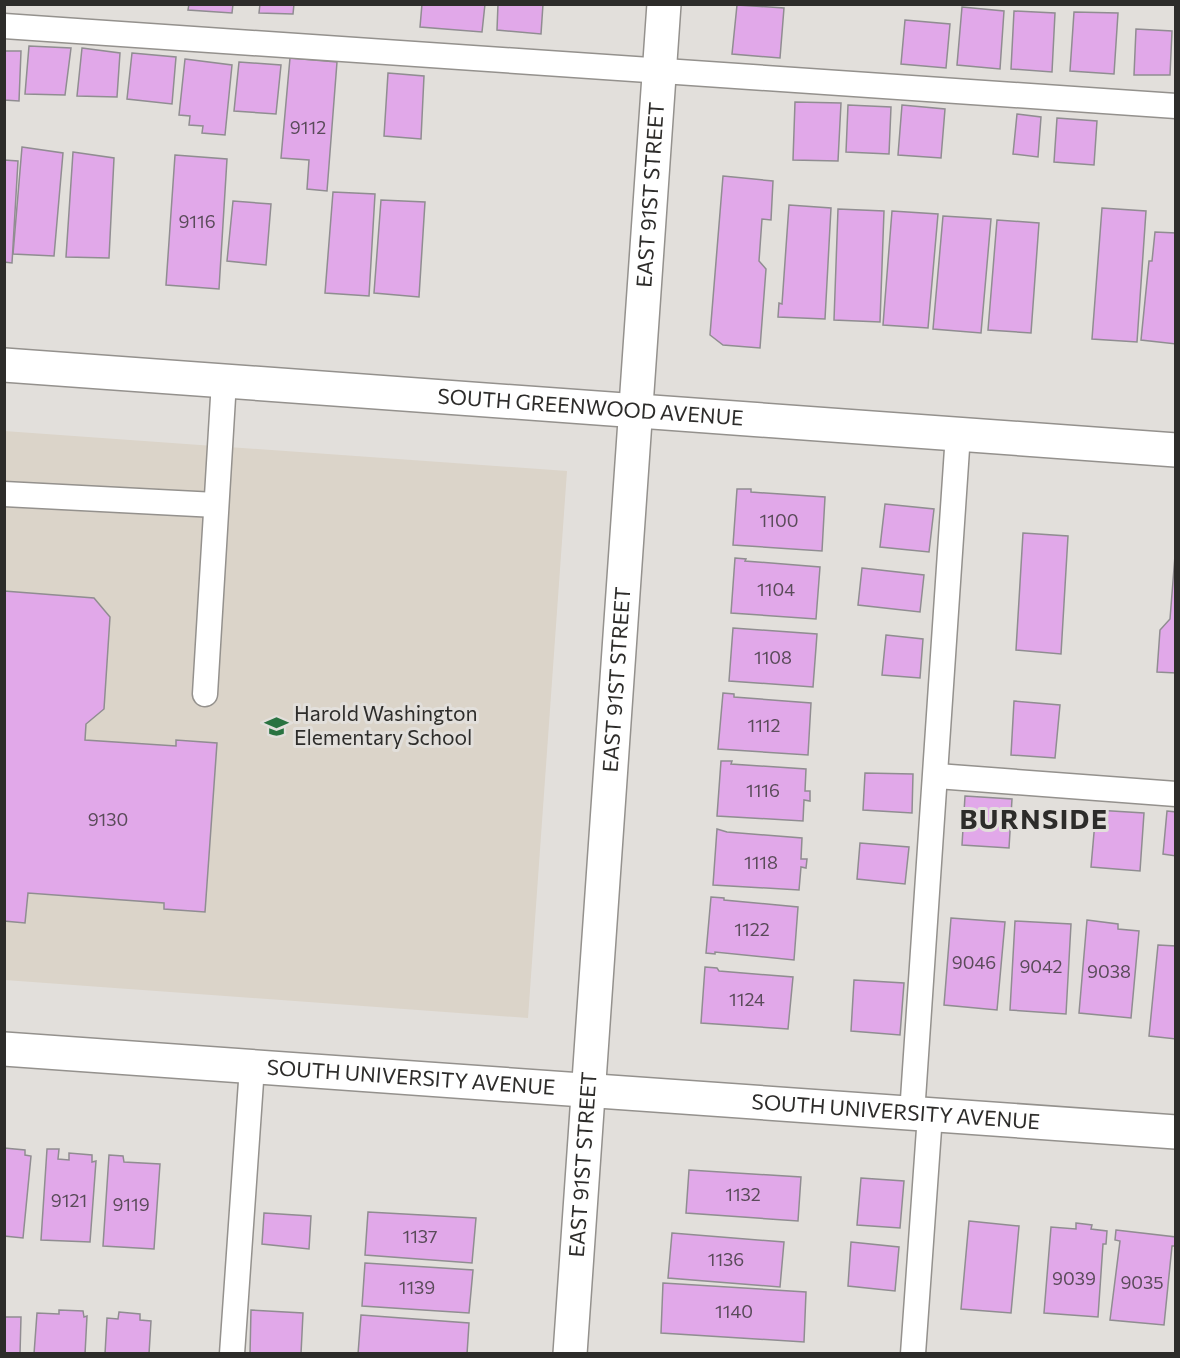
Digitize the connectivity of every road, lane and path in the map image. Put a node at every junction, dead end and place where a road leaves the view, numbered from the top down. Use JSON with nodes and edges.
{"nodes":[{"id":1,"x":663,"y":4,"type":"edge"},
{"id":2,"x":4,"y":26,"type":"edge"},
{"id":3,"x":659,"y":70,"type":"junction"},
{"id":4,"x":1176,"y":106,"type":"edge"},
{"id":5,"x":4,"y":365,"type":"edge"},
{"id":6,"x":224,"y":381,"type":"junction"},
{"id":7,"x":635,"y":411,"type":"junction"},
{"id":8,"x":958,"y":434,"type":"junction"},
{"id":9,"x":1176,"y":450,"type":"edge"},
{"id":10,"x":4,"y":494,"type":"edge"},
{"id":11,"x":216,"y":505,"type":"junction"},
{"id":12,"x":205,"y":694,"type":"dead end"},
{"id":13,"x":937,"y":776,"type":"junction"},
{"id":14,"x":1176,"y":794,"type":"edge"},
{"id":15,"x":4,"y":1049,"type":"edge"},
{"id":16,"x":252,"y":1067,"type":"junction"},
{"id":17,"x":588,"y":1090,"type":"junction"},
{"id":18,"x":921,"y":1114,"type":"junction"},
{"id":19,"x":1176,"y":1132,"type":"edge"},
{"id":20,"x":232,"y":1353,"type":"edge"},
{"id":21,"x":570,"y":1353,"type":"edge"},
{"id":22,"x":913,"y":1353,"type":"edge"}],
"edges":[{"from":1,"to":3,"type":"street","name":"EAST 91ST STREET"},
{"from":2,"to":3,"type":"lane"},
{"from":3,"to":4,"type":"lane"},
{"from":3,"to":7,"type":"street","name":"EAST 91ST STREET"},
{"from":5,"to":6,"type":"street","name":"SOUTH GREENWOOD AVENUE"},
{"from":6,"to":7,"type":"street","name":"SOUTH GREENWOOD AVENUE"},
{"from":6,"to":11,"type":"lane"},
{"from":7,"to":8,"type":"street","name":"SOUTH GREENWOOD AVENUE"},
{"from":7,"to":17,"type":"street","name":"EAST 91ST STREET"},
{"from":8,"to":9,"type":"street","name":"SOUTH GREENWOOD AVENUE"},
{"from":8,"to":13,"type":"lane"},
{"from":10,"to":11,"type":"lane"},
{"from":11,"to":12,"type":"lane"},
{"from":13,"to":14,"type":"lane"},
{"from":13,"to":18,"type":"lane"},
{"from":15,"to":16,"type":"street","name":"SOUTH UNIVERSITY AVENUE"},
{"from":16,"to":17,"type":"street","name":"SOUTH UNIVERSITY AVENUE"},
{"from":16,"to":20,"type":"lane"},
{"from":17,"to":18,"type":"street","name":"SOUTH UNIVERSITY AVENUE"},
{"from":17,"to":21,"type":"street","name":"EAST 91ST STREET"},
{"from":18,"to":19,"type":"street","name":"SOUTH UNIVERSITY AVENUE"},
{"from":18,"to":22,"type":"lane"}]}
